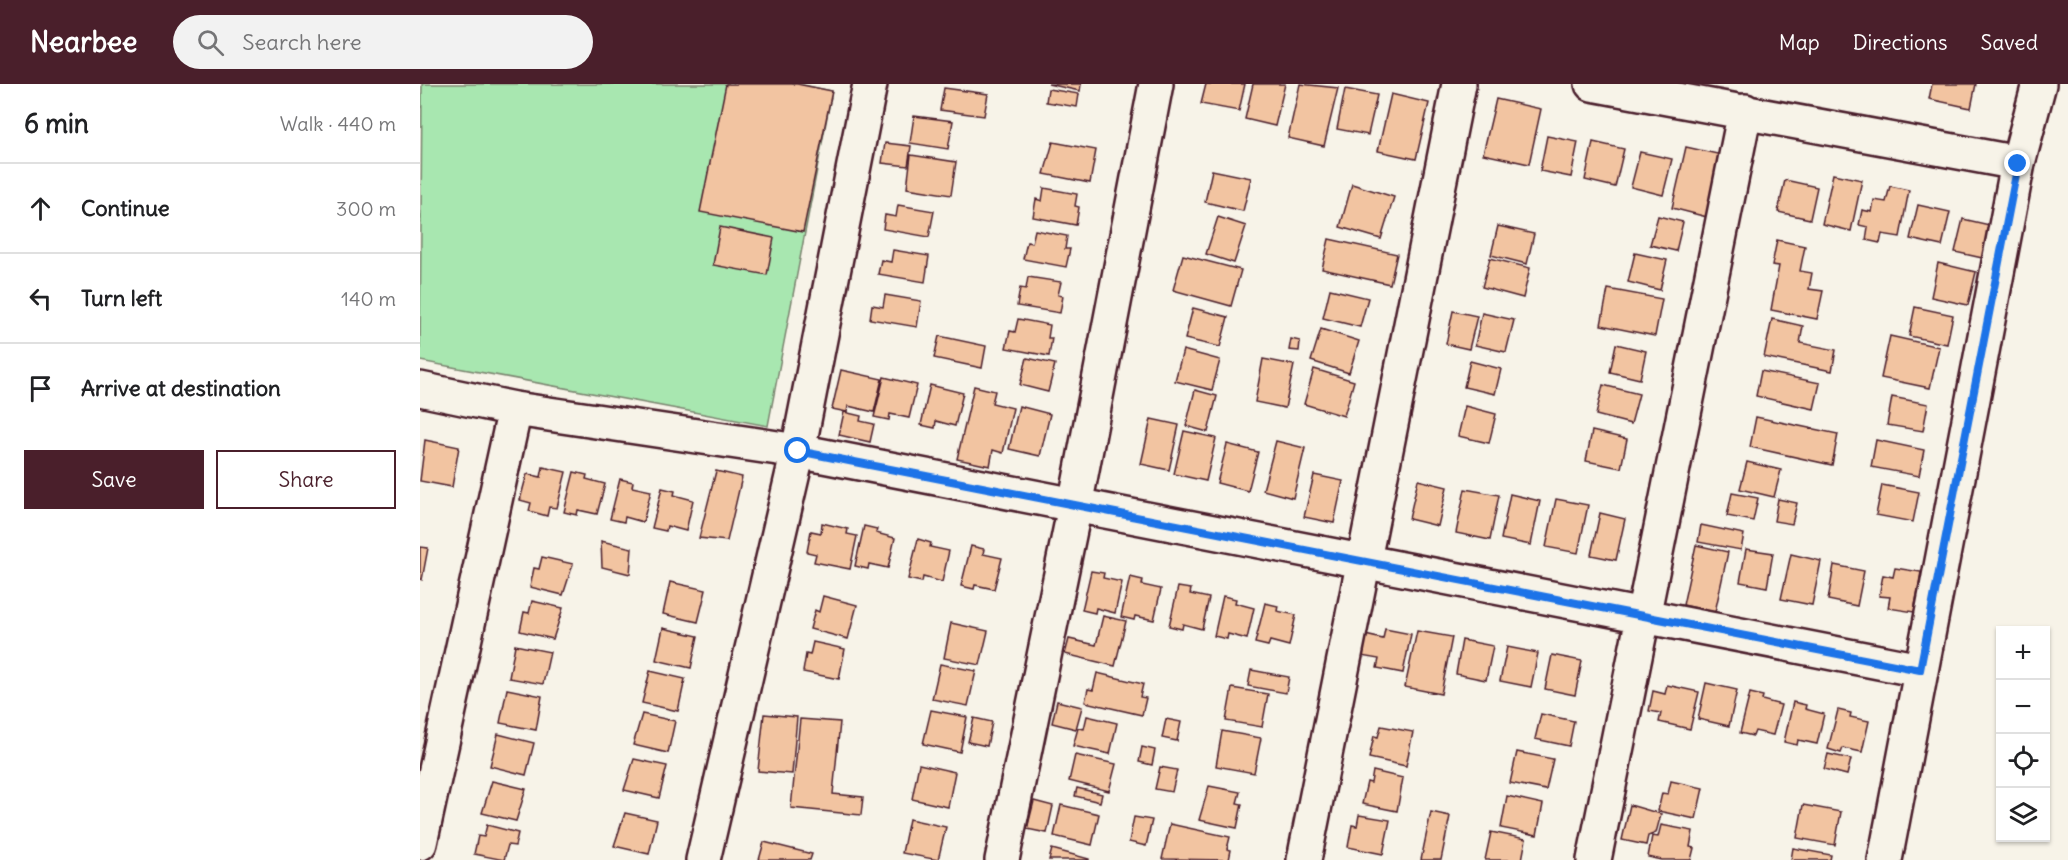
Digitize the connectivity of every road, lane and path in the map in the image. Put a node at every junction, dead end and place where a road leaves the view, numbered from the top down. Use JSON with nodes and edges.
{"nodes":[{"id":1,"x":870,"y":84,"type":"edge"},
{"id":2,"x":1156,"y":84,"type":"edge"},
{"id":3,"x":1459,"y":84,"type":"edge"},
{"id":4,"x":1592,"y":84,"type":"edge"},
{"id":5,"x":2039,"y":84,"type":"edge"},
{"id":6,"x":1745,"y":111,"type":"junction"},
{"id":7,"x":2018,"y":164,"type":"junction"},
{"id":8,"x":420,"y":389,"type":"edge"},
{"id":9,"x":515,"y":410,"type":"junction"},
{"id":10,"x":798,"y":451,"type":"junction"},
{"id":11,"x":1075,"y":506,"type":"junction"},
{"id":12,"x":1362,"y":560,"type":"junction"},
{"id":13,"x":1642,"y":615,"type":"junction"},
{"id":14,"x":1920,"y":670,"type":"junction"},
{"id":15,"x":420,"y":843,"type":"edge"},
{"id":16,"x":703,"y":860,"type":"edge"},
{"id":17,"x":1002,"y":860,"type":"edge"},
{"id":18,"x":1304,"y":860,"type":"edge"},
{"id":19,"x":1594,"y":860,"type":"edge"},
{"id":20,"x":1885,"y":860,"type":"edge"}],
"edges":[{"from":1,"to":10,"type":"street"},
{"from":2,"to":11,"type":"street"},
{"from":3,"to":12,"type":"street"},
{"from":4,"to":6,"type":"street"},
{"from":5,"to":7,"type":"street"},
{"from":6,"to":7,"type":"street"},
{"from":6,"to":13,"type":"street"},
{"from":7,"to":14,"type":"street"},
{"from":8,"to":9,"type":"street"},
{"from":9,"to":10,"type":"street"},
{"from":9,"to":15,"type":"street"},
{"from":10,"to":11,"type":"street"},
{"from":10,"to":16,"type":"street"},
{"from":11,"to":12,"type":"street"},
{"from":11,"to":17,"type":"street"},
{"from":12,"to":13,"type":"street"},
{"from":12,"to":18,"type":"street"},
{"from":13,"to":14,"type":"street"},
{"from":13,"to":19,"type":"street"},
{"from":14,"to":20,"type":"street"}]}
